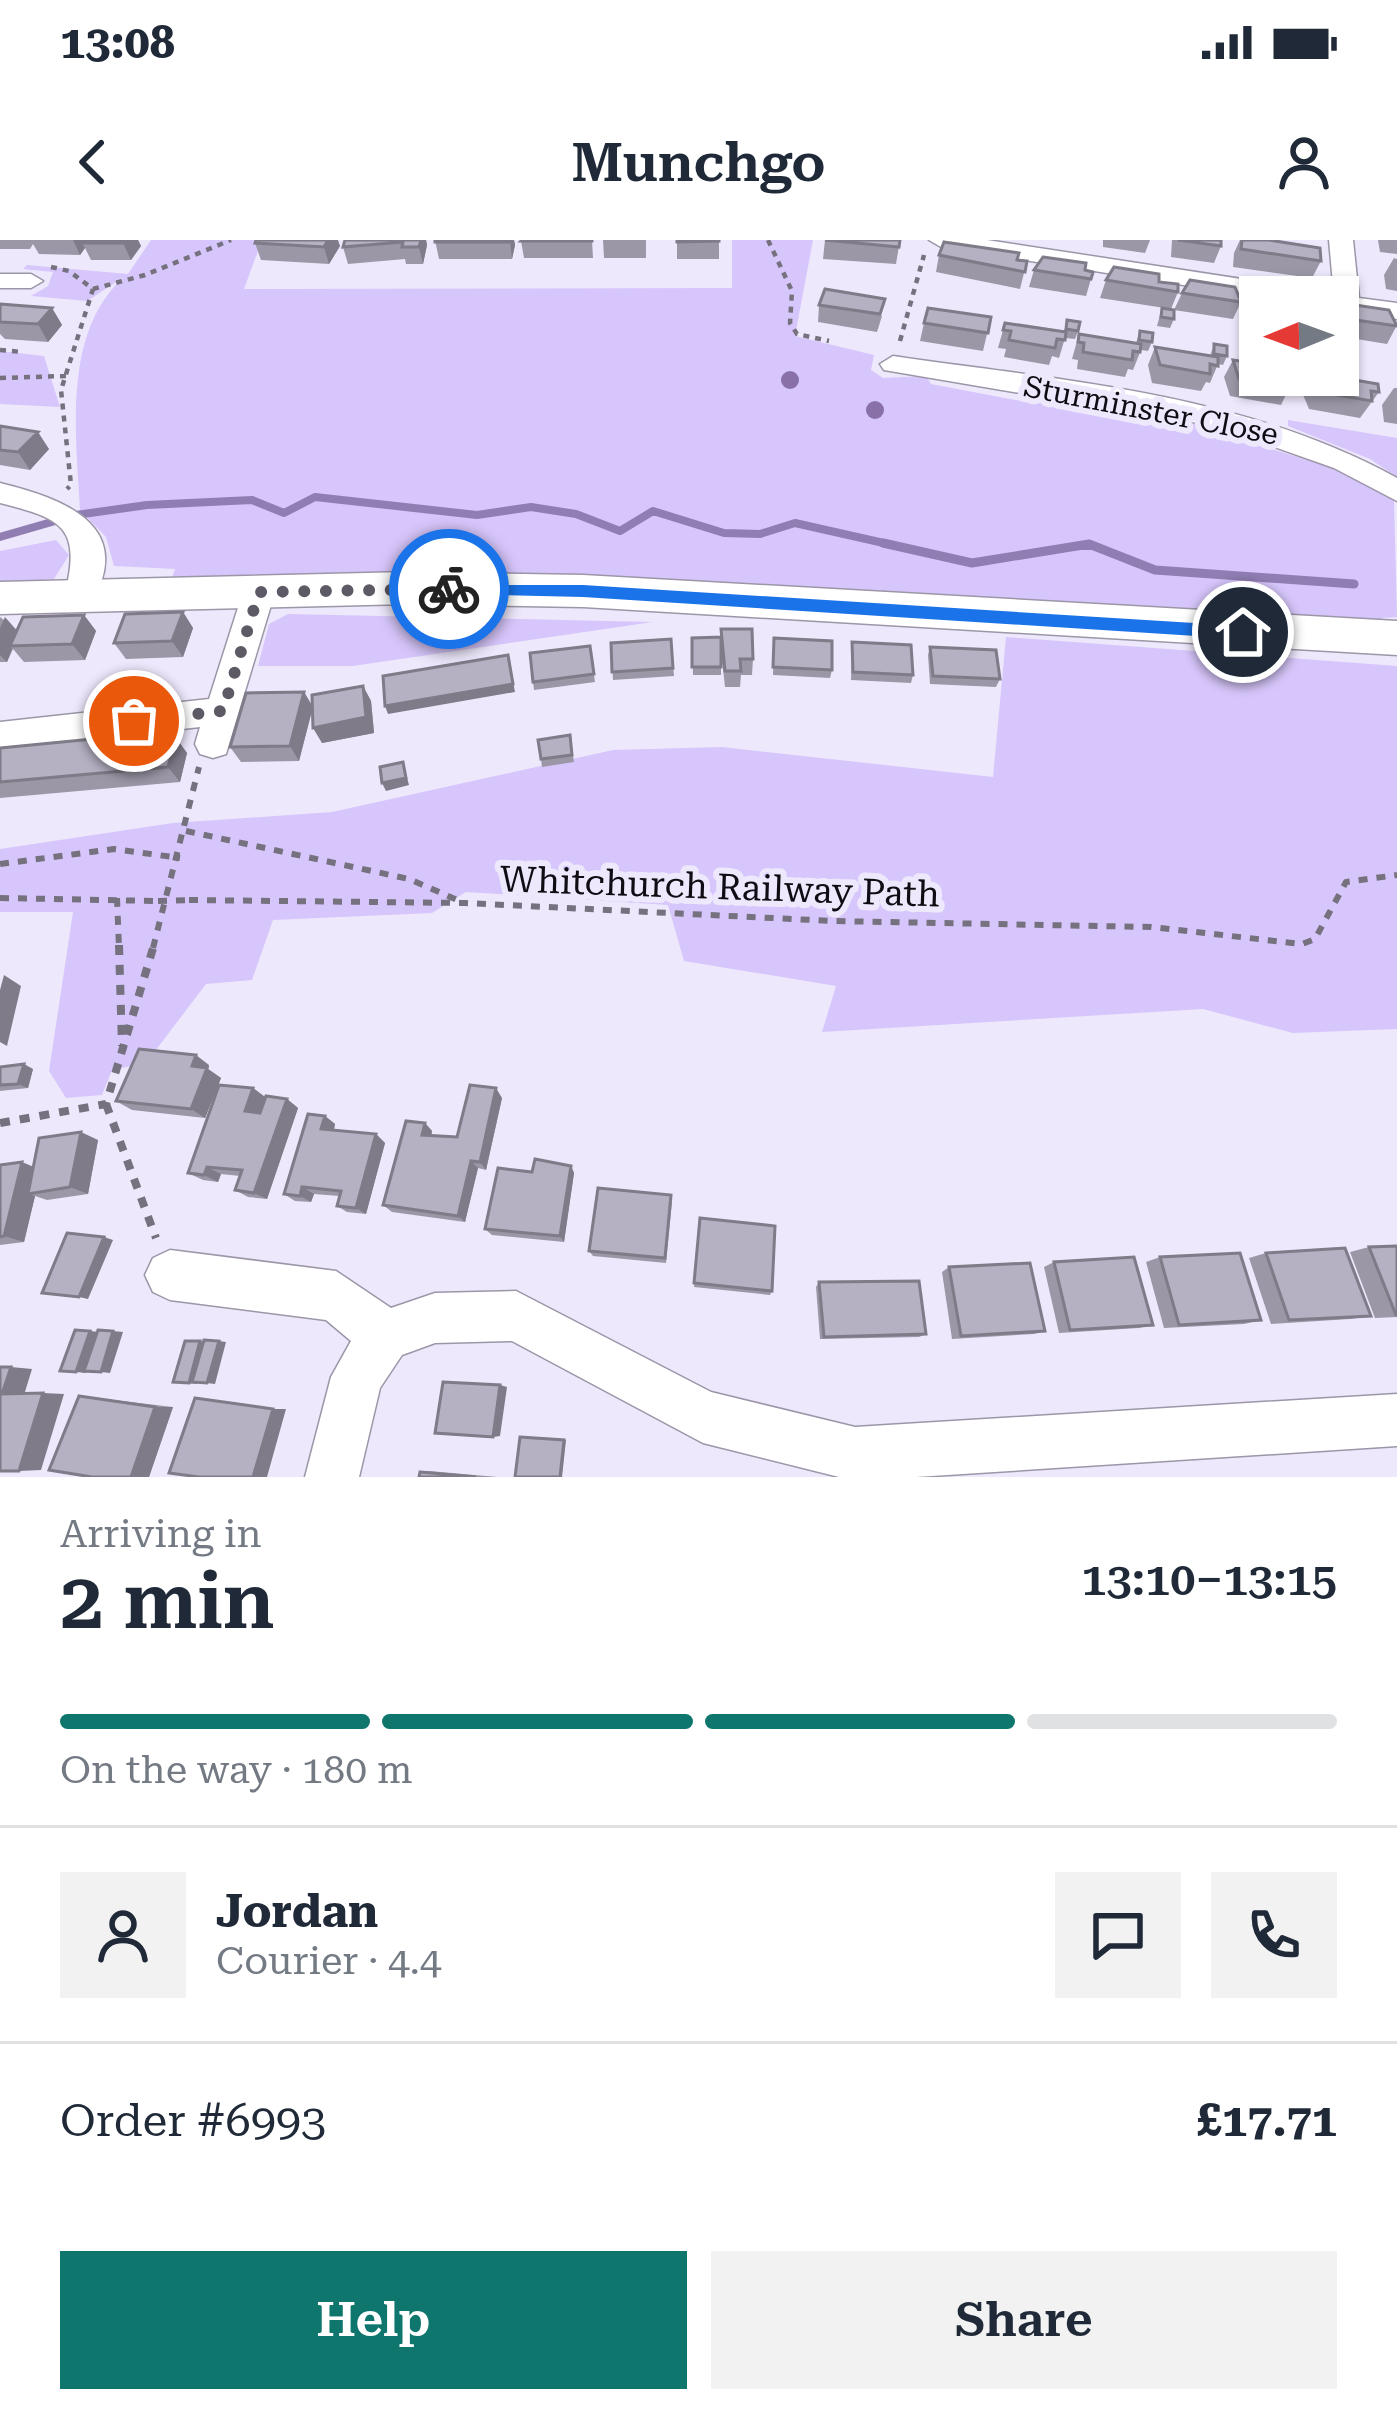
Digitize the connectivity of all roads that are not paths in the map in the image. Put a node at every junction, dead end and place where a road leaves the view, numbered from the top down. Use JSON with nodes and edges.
{"nodes":[{"id":1,"x":941,"y":240,"type":"edge"},
{"id":2,"x":1341,"y":240,"type":"edge"},
{"id":3,"x":1342,"y":276,"type":"edge"},
{"id":4,"x":31,"y":280,"type":"dead end"},
{"id":5,"x":0,"y":281,"type":"edge"},
{"id":6,"x":1239,"y":286,"type":"edge"},
{"id":7,"x":1359,"y":305,"type":"edge"},
{"id":8,"x":1397,"y":310,"type":"edge"},
{"id":9,"x":897,"y":351,"type":"road end"},
{"id":10,"x":1397,"y":491,"type":"edge"},
{"id":11,"x":0,"y":493,"type":"edge"},
{"id":12,"x":259,"y":592,"type":"junction"},
{"id":13,"x":81,"y":594,"type":"junction"},
{"id":14,"x":0,"y":598,"type":"edge"},
{"id":15,"x":1397,"y":638,"type":"edge"},
{"id":16,"x":0,"y":736,"type":"edge"},
{"id":17,"x":170,"y":1275,"type":"road end"},
{"id":18,"x":385,"y":1336,"type":"junction"},
{"id":19,"x":1397,"y":1420,"type":"edge"},
{"id":20,"x":332,"y":1477,"type":"edge"}],
"edges":[{"from":1,"to":6,"type":"street"},
{"from":2,"to":3,"type":"street"},
{"from":4,"to":5,"type":"street"},
{"from":7,"to":8,"type":"street"},
{"from":9,"to":10,"type":"street","name":"Sturminster Close"},
{"from":11,"to":13,"type":"street"},
{"from":12,"to":13,"type":"street"},
{"from":12,"to":15,"type":"street"},
{"from":12,"to":16,"type":"street"},
{"from":13,"to":14,"type":"street"},
{"from":17,"to":18,"type":"street"},
{"from":18,"to":19,"type":"street"},
{"from":18,"to":20,"type":"street"}]}
